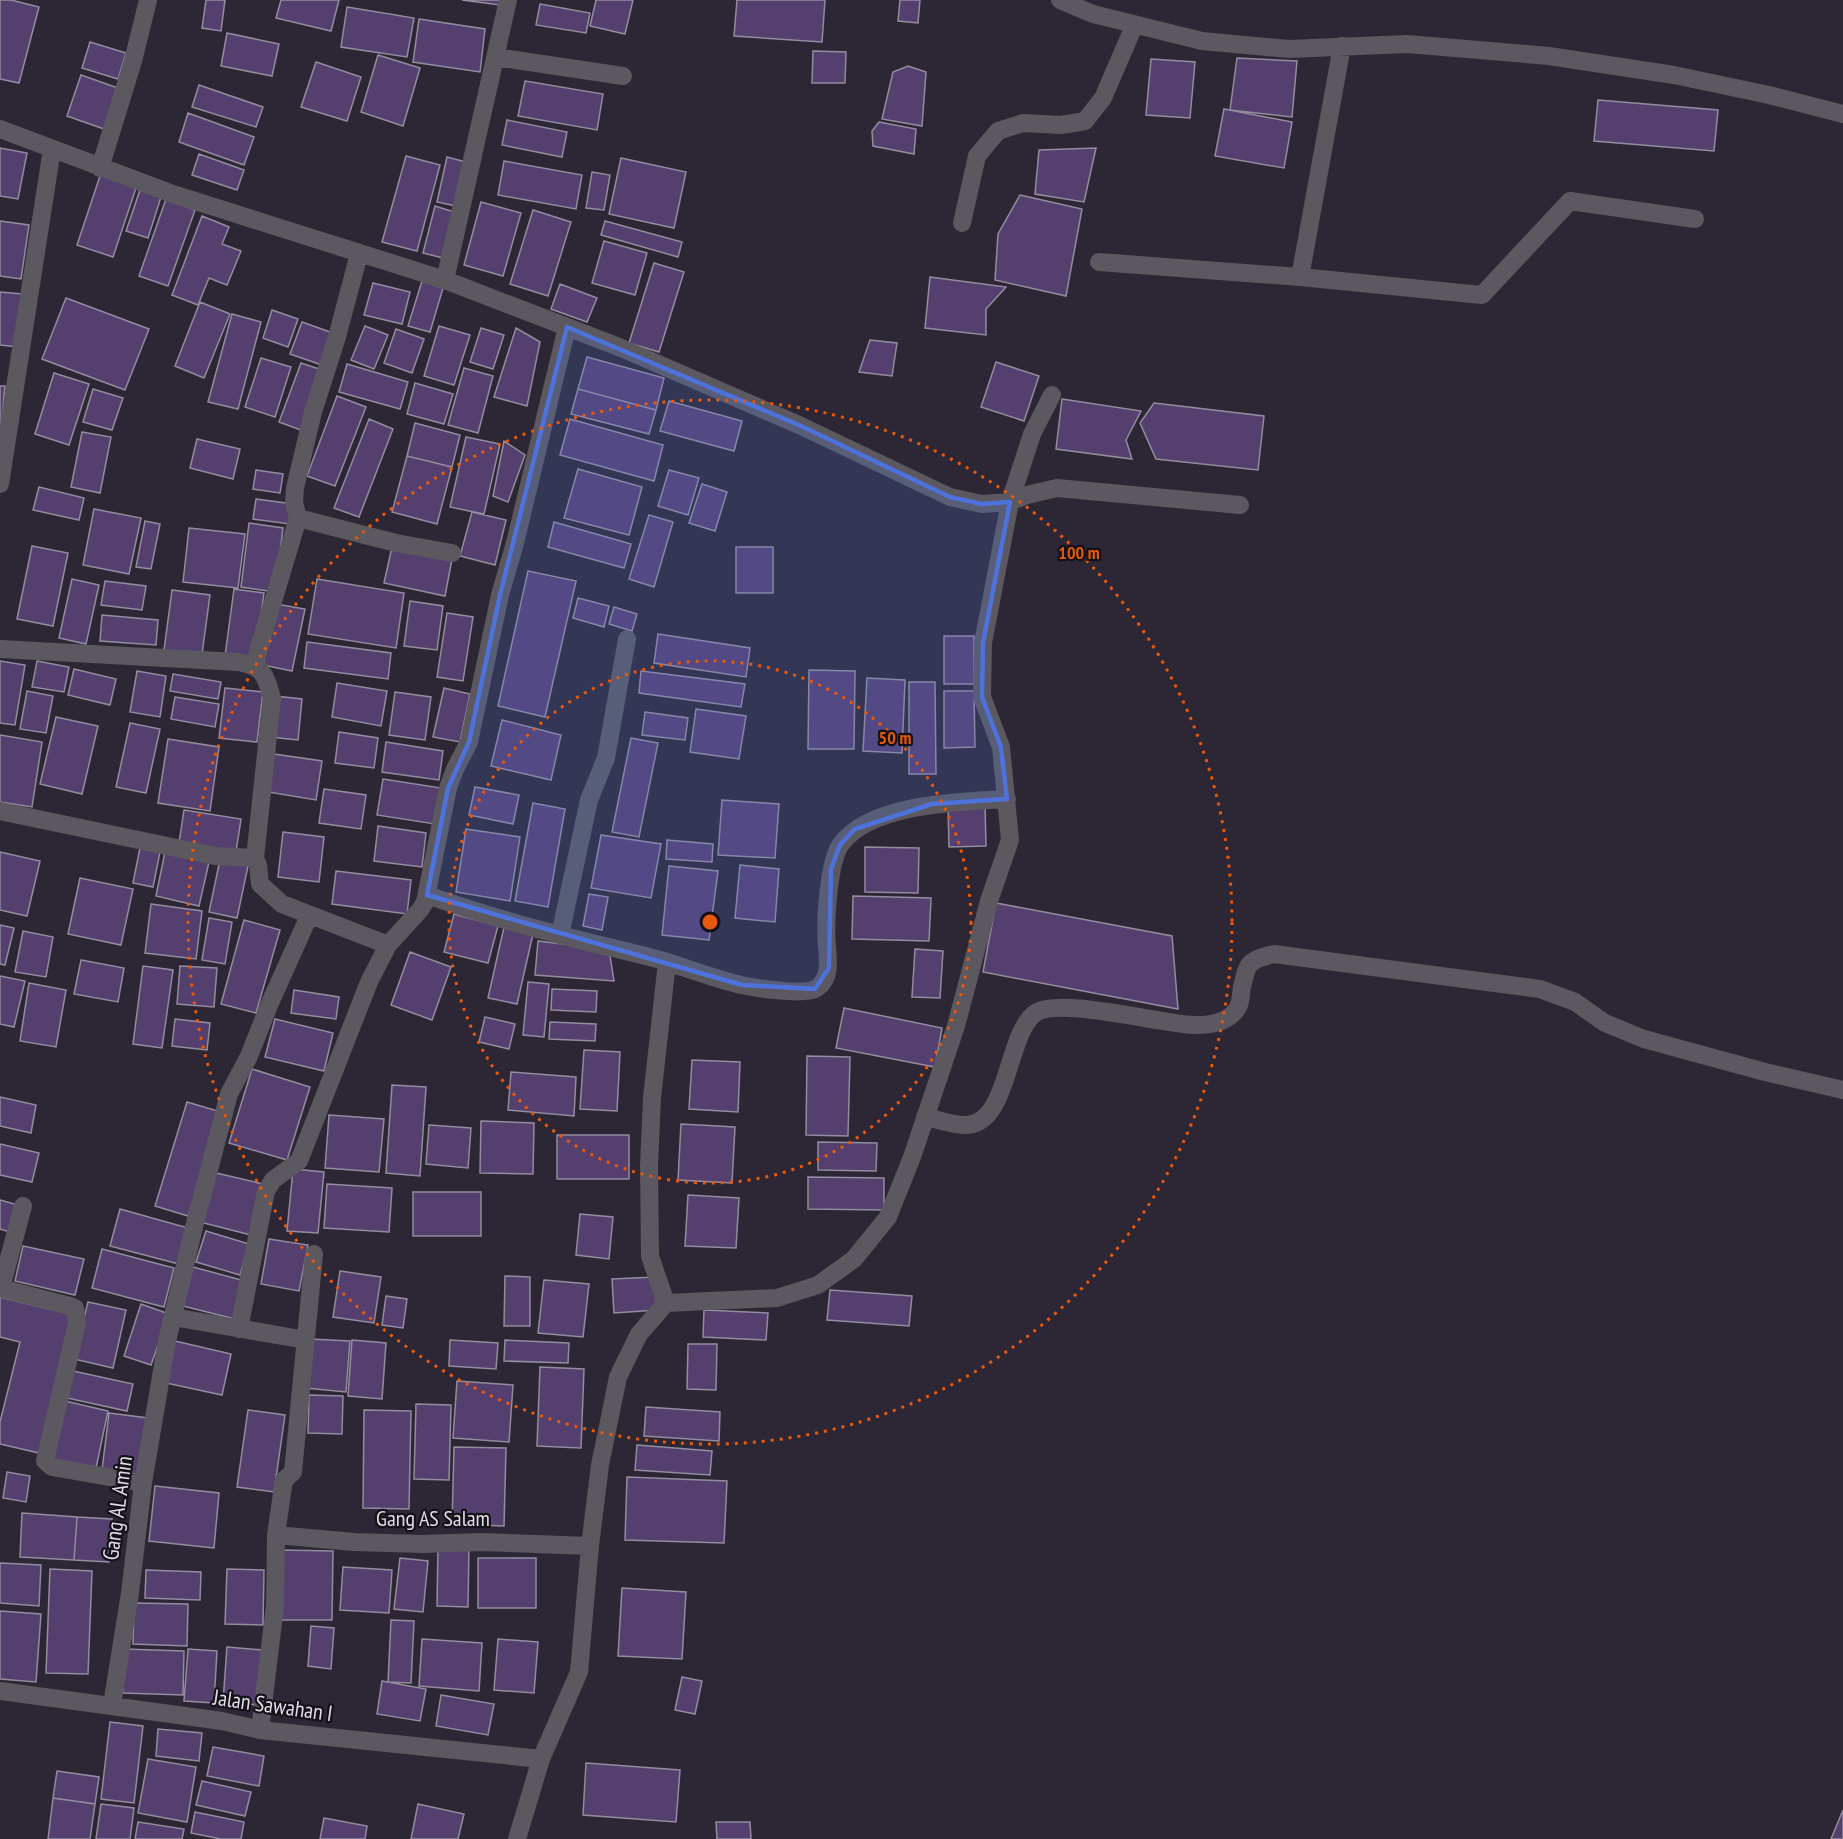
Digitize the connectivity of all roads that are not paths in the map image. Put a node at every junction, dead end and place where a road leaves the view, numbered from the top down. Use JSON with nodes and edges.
{"nodes":[{"id":1,"x":148,"y":0,"type":"edge"},
{"id":2,"x":507,"y":0,"type":"edge"},
{"id":3,"x":1060,"y":0,"type":"edge"},
{"id":4,"x":1134,"y":26,"type":"junction"},
{"id":5,"x":1342,"y":46,"type":"junction"},
{"id":6,"x":495,"y":57,"type":"junction"},
{"id":7,"x":623,"y":76,"type":"dead end"},
{"id":8,"x":1843,"y":114,"type":"edge"},
{"id":9,"x":0,"y":129,"type":"edge"},
{"id":10,"x":52,"y":149,"type":"junction"},
{"id":11,"x":100,"y":168,"type":"junction"},
{"id":12,"x":1695,"y":219,"type":"dead end"},
{"id":13,"x":962,"y":223,"type":"dead end"},
{"id":14,"x":359,"y":254,"type":"junction"},
{"id":15,"x":1099,"y":262,"type":"dead end"},
{"id":16,"x":1300,"y":277,"type":"junction"},
{"id":17,"x":445,"y":280,"type":"junction"},
{"id":18,"x":567,"y":327,"type":"junction"},
{"id":19,"x":1052,"y":395,"type":"dead end"},
{"id":20,"x":0,"y":484,"type":"edge"},
{"id":21,"x":1010,"y":502,"type":"junction"},
{"id":22,"x":1240,"y":505,"type":"dead end"},
{"id":23,"x":298,"y":518,"type":"junction"},
{"id":24,"x":452,"y":553,"type":"dead end"},
{"id":25,"x":627,"y":639,"type":"dead end"},
{"id":26,"x":0,"y":649,"type":"edge"},
{"id":27,"x":254,"y":665,"type":"junction"},
{"id":28,"x":1006,"y":799,"type":"junction"},
{"id":29,"x":0,"y":811,"type":"edge"},
{"id":30,"x":255,"y":858,"type":"junction"},
{"id":31,"x":427,"y":895,"type":"junction"},
{"id":32,"x":309,"y":916,"type":"junction"},
{"id":33,"x":560,"y":935,"type":"junction"},
{"id":34,"x":388,"y":945,"type":"junction"},
{"id":35,"x":667,"y":962,"type":"junction"},
{"id":36,"x":1843,"y":1090,"type":"edge"},
{"id":37,"x":925,"y":1117,"type":"junction"},
{"id":38,"x":22,"y":1206,"type":"dead end"},
{"id":39,"x":314,"y":1254,"type":"dead end"},
{"id":40,"x":1,"y":1288,"type":"edge"},
{"id":41,"x":666,"y":1303,"type":"junction"},
{"id":42,"x":173,"y":1317,"type":"junction"},
{"id":43,"x":239,"y":1329,"type":"junction"},
{"id":44,"x":306,"y":1340,"type":"junction"},
{"id":45,"x":143,"y":1483,"type":"junction"},
{"id":46,"x":276,"y":1535,"type":"junction"},
{"id":47,"x":590,"y":1546,"type":"junction"},
{"id":48,"x":0,"y":1691,"type":"edge"},
{"id":49,"x":112,"y":1705,"type":"junction"},
{"id":50,"x":260,"y":1731,"type":"junction"},
{"id":51,"x":541,"y":1759,"type":"junction"},
{"id":52,"x":517,"y":1839,"type":"edge"}],
"edges":[{"from":1,"to":11,"type":"street"},
{"from":2,"to":6,"type":"street"},
{"from":3,"to":4,"type":"street"},
{"from":4,"to":5,"type":"street"},
{"from":4,"to":13,"type":"street"},
{"from":5,"to":8,"type":"street"},
{"from":5,"to":16,"type":"street"},
{"from":6,"to":7,"type":"street"},
{"from":6,"to":17,"type":"street"},
{"from":9,"to":10,"type":"street"},
{"from":10,"to":11,"type":"street"},
{"from":10,"to":20,"type":"street"},
{"from":11,"to":14,"type":"street"},
{"from":12,"to":16,"type":"street"},
{"from":14,"to":17,"type":"street"},
{"from":14,"to":23,"type":"street"},
{"from":15,"to":16,"type":"street"},
{"from":17,"to":18,"type":"street"},
{"from":18,"to":21,"type":"street"},
{"from":18,"to":31,"type":"street"},
{"from":19,"to":21,"type":"street"},
{"from":21,"to":22,"type":"street"},
{"from":21,"to":28,"type":"street"},
{"from":23,"to":24,"type":"street"},
{"from":23,"to":27,"type":"street"},
{"from":25,"to":33,"type":"street"},
{"from":26,"to":27,"type":"street"},
{"from":27,"to":30,"type":"street"},
{"from":28,"to":35,"type":"street"},
{"from":28,"to":37,"type":"street"},
{"from":29,"to":30,"type":"street"},
{"from":30,"to":32,"type":"street"},
{"from":31,"to":33,"type":"street"},
{"from":31,"to":34,"type":"street"},
{"from":32,"to":34,"type":"street"},
{"from":32,"to":42,"type":"street","name":"Gang AL Amin"},
{"from":33,"to":35,"type":"street"},
{"from":34,"to":43,"type":"street"},
{"from":35,"to":41,"type":"street"},
{"from":36,"to":37,"type":"street"},
{"from":37,"to":41,"type":"street"},
{"from":38,"to":40,"type":"street"},
{"from":39,"to":44,"type":"street"},
{"from":40,"to":45,"type":"street"},
{"from":41,"to":47,"type":"street"},
{"from":42,"to":43,"type":"street"},
{"from":42,"to":45,"type":"street","name":"Gang AL Amin"},
{"from":43,"to":44,"type":"street"},
{"from":44,"to":46,"type":"street"},
{"from":45,"to":49,"type":"street","name":"Gang AL Amin"},
{"from":46,"to":47,"type":"street","name":"Gang AS Salam"},
{"from":46,"to":50,"type":"street"},
{"from":47,"to":51,"type":"street"},
{"from":48,"to":49,"type":"street","name":"Jalan Sawahan I"},
{"from":49,"to":50,"type":"street","name":"Jalan Sawahan I"},
{"from":50,"to":51,"type":"street","name":"Jalan Sawahan I"},
{"from":51,"to":52,"type":"street"}]}
